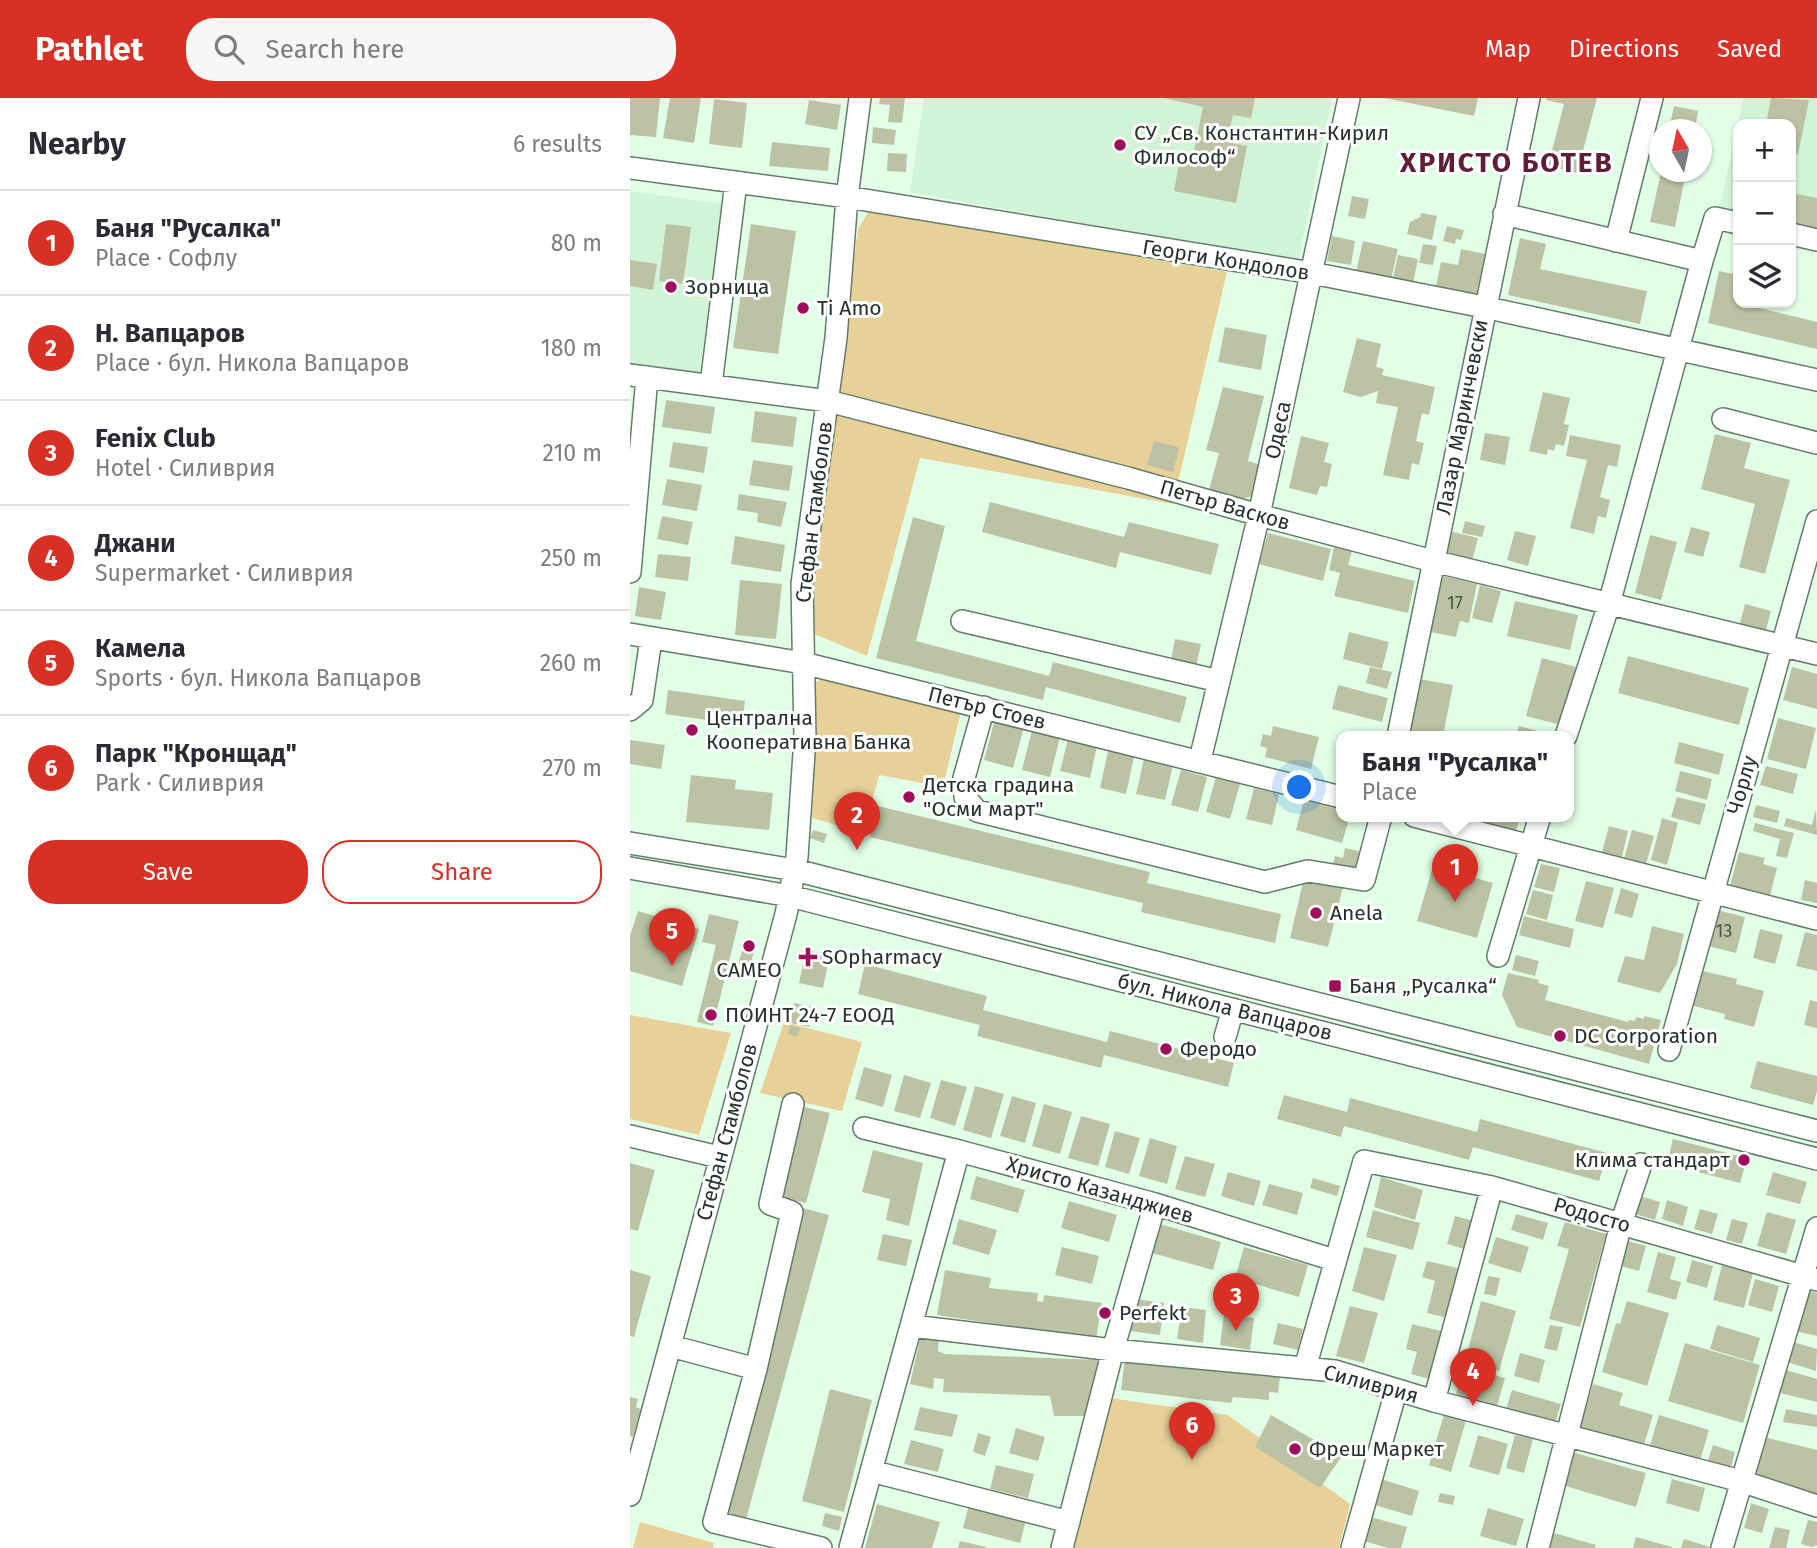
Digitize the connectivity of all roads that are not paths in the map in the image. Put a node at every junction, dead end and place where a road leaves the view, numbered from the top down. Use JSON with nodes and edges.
{"nodes":[{"id":1,"x":860,"y":98,"type":"edge"},
{"id":2,"x":1349,"y":98,"type":"edge"},
{"id":3,"x":1529,"y":98,"type":"edge"},
{"id":4,"x":1652,"y":98,"type":"edge"},
{"id":5,"x":630,"y":168,"type":"edge"},
{"id":6,"x":736,"y":182,"type":"junction"},
{"id":7,"x":847,"y":197,"type":"junction"},
{"id":8,"x":1504,"y":214,"type":"junction"},
{"id":9,"x":1733,"y":222,"type":"edge"},
{"id":10,"x":1796,"y":235,"type":"edge"},
{"id":11,"x":1817,"y":240,"type":"edge"},
{"id":12,"x":1616,"y":241,"type":"junction"},
{"id":13,"x":1702,"y":261,"type":"junction"},
{"id":14,"x":1312,"y":273,"type":"junction"},
{"id":15,"x":1484,"y":307,"type":"junction"},
{"id":16,"x":1678,"y":349,"type":"junction"},
{"id":17,"x":638,"y":376,"type":"edge"},
{"id":18,"x":1817,"y":380,"type":"edge"},
{"id":19,"x":711,"y":385,"type":"junction"},
{"id":20,"x":828,"y":401,"type":"junction"},
{"id":21,"x":1723,"y":419,"type":"dead end"},
{"id":22,"x":1817,"y":443,"type":"edge"},
{"id":23,"x":1259,"y":515,"type":"junction"},
{"id":24,"x":1817,"y":521,"type":"edge"},
{"id":25,"x":631,"y":560,"type":"edge"},
{"id":26,"x":1433,"y":561,"type":"junction"},
{"id":27,"x":1609,"y":604,"type":"junction"},
{"id":28,"x":962,"y":621,"type":"dead end"},
{"id":29,"x":630,"y":634,"type":"edge"},
{"id":30,"x":652,"y":639,"type":"junction"},
{"id":31,"x":1782,"y":646,"type":"junction"},
{"id":32,"x":1817,"y":654,"type":"edge"},
{"id":33,"x":803,"y":663,"type":"junction"},
{"id":34,"x":1219,"y":681,"type":"junction"},
{"id":35,"x":984,"y":707,"type":"junction"},
{"id":36,"x":630,"y":710,"type":"edge"},
{"id":37,"x":1399,"y":731,"type":"edge"},
{"id":38,"x":1568,"y":731,"type":"edge"},
{"id":39,"x":1200,"y":760,"type":"junction"},
{"id":40,"x":1336,"y":796,"type":"edge"},
{"id":41,"x":1379,"y":822,"type":"edge"},
{"id":42,"x":1437,"y":822,"type":"edge"},
{"id":43,"x":1538,"y":822,"type":"edge"},
{"id":44,"x":630,"y":843,"type":"edge"},
{"id":45,"x":1531,"y":846,"type":"junction"},
{"id":46,"x":630,"y":868,"type":"edge"},
{"id":47,"x":795,"y":870,"type":"junction"},
{"id":48,"x":1712,"y":892,"type":"junction"},
{"id":49,"x":790,"y":896,"type":"junction"},
{"id":50,"x":1817,"y":919,"type":"edge"},
{"id":51,"x":1498,"y":956,"type":"dead end"},
{"id":52,"x":1233,"y":1009,"type":"junction"},
{"id":53,"x":1224,"y":1037,"type":"dead end"},
{"id":54,"x":1669,"y":1050,"type":"dead end"},
{"id":55,"x":793,"y":1104,"type":"dead end"},
{"id":56,"x":864,"y":1128,"type":"dead end"},
{"id":57,"x":1817,"y":1131,"type":"edge"},
{"id":58,"x":630,"y":1136,"type":"edge"},
{"id":59,"x":959,"y":1151,"type":"junction"},
{"id":60,"x":719,"y":1157,"type":"junction"},
{"id":61,"x":1817,"y":1159,"type":"edge"},
{"id":62,"x":1641,"y":1164,"type":"dead end"},
{"id":63,"x":1492,"y":1186,"type":"junction"},
{"id":64,"x":1155,"y":1204,"type":"junction"},
{"id":65,"x":1621,"y":1224,"type":"junction"},
{"id":66,"x":1817,"y":1228,"type":"edge"},
{"id":67,"x":1334,"y":1260,"type":"junction"},
{"id":68,"x":1810,"y":1278,"type":"edge"},
{"id":69,"x":912,"y":1326,"type":"junction"},
{"id":70,"x":671,"y":1346,"type":"junction"},
{"id":71,"x":1113,"y":1350,"type":"junction"},
{"id":72,"x":1305,"y":1368,"type":"junction"},
{"id":73,"x":756,"y":1369,"type":"junction"},
{"id":74,"x":1396,"y":1391,"type":"junction"},
{"id":75,"x":1434,"y":1401,"type":"junction"},
{"id":76,"x":1568,"y":1437,"type":"junction"},
{"id":77,"x":871,"y":1471,"type":"junction"},
{"id":78,"x":1741,"y":1481,"type":"junction"},
{"id":79,"x":630,"y":1495,"type":"edge"},
{"id":80,"x":1817,"y":1506,"type":"edge"},
{"id":81,"x":1069,"y":1522,"type":"junction"},
{"id":82,"x":821,"y":1548,"type":"edge"},
{"id":83,"x":850,"y":1548,"type":"edge"},
{"id":84,"x":1062,"y":1548,"type":"edge"},
{"id":85,"x":1352,"y":1548,"type":"edge"},
{"id":86,"x":1538,"y":1548,"type":"edge"},
{"id":87,"x":1722,"y":1548,"type":"edge"}],
"edges":[{"from":1,"to":7,"type":"street","name":"Стефан Стамболов"},
{"from":2,"to":14,"type":"street","name":"Одеса"},
{"from":3,"to":8,"type":"street","name":"Лазар Маринчевски"},
{"from":4,"to":12,"type":"street"},
{"from":5,"to":6,"type":"street","name":"Георги Кондолов"},
{"from":6,"to":7,"type":"street","name":"Георги Кондолов"},
{"from":6,"to":19,"type":"street"},
{"from":7,"to":14,"type":"street","name":"Георги Кондолов"},
{"from":7,"to":20,"type":"street","name":"Стефан Стамболов"},
{"from":8,"to":12,"type":"street"},
{"from":8,"to":15,"type":"street","name":"Лазар Маринчевски"},
{"from":9,"to":13,"type":"street"},
{"from":10,"to":11,"type":"street"},
{"from":12,"to":13,"type":"street"},
{"from":13,"to":16,"type":"street"},
{"from":14,"to":15,"type":"street","name":"Георги Кондолов"},
{"from":14,"to":23,"type":"street","name":"Одеса"},
{"from":15,"to":16,"type":"street","name":"Георги Кондолов"},
{"from":15,"to":26,"type":"street","name":"Лазар Маринчевски"},
{"from":16,"to":18,"type":"street","name":"Георги Кондолов"},
{"from":16,"to":27,"type":"street"},
{"from":17,"to":19,"type":"street","name":"Петър Васков"},
{"from":17,"to":25,"type":"street"},
{"from":19,"to":20,"type":"street","name":"Петър Васков"},
{"from":20,"to":23,"type":"street","name":"Петър Васков"},
{"from":20,"to":33,"type":"street","name":"Стефан Стамболов"},
{"from":21,"to":22,"type":"street"},
{"from":23,"to":26,"type":"street","name":"Петър Васков"},
{"from":23,"to":34,"type":"street","name":"Одеса"},
{"from":24,"to":31,"type":"street","name":"Чорлу"},
{"from":26,"to":27,"type":"street","name":"Петър Васков"},
{"from":26,"to":37,"type":"street","name":"Лазар Маринчевски"},
{"from":27,"to":31,"type":"street","name":"Петър Васков"},
{"from":27,"to":38,"type":"street"},
{"from":28,"to":34,"type":"street"},
{"from":29,"to":30,"type":"street","name":"Петър Стоев"},
{"from":30,"to":33,"type":"street","name":"Петър Стоев"},
{"from":30,"to":36,"type":"street"},
{"from":31,"to":32,"type":"street","name":"Петър Васков"},
{"from":31,"to":48,"type":"street","name":"Чорлу"},
{"from":33,"to":35,"type":"street","name":"Петър Стоев"},
{"from":33,"to":47,"type":"street","name":"Стефан Стамболов"},
{"from":34,"to":39,"type":"street","name":"Одеса"},
{"from":35,"to":39,"type":"street","name":"Петър Стоев"},
{"from":35,"to":41,"type":"street"},
{"from":39,"to":40,"type":"street","name":"Петър Стоев"},
{"from":42,"to":45,"type":"street"},
{"from":43,"to":45,"type":"street"},
{"from":44,"to":47,"type":"street","name":"бул. Никола Вапцаров"},
{"from":45,"to":48,"type":"street"},
{"from":45,"to":51,"type":"street"},
{"from":46,"to":49,"type":"street","name":"бул. Никола Вапцаров"},
{"from":47,"to":49,"type":"street","name":"Стефан Стамболов"},
{"from":47,"to":57,"type":"street","name":"бул. Никола Вапцаров"},
{"from":48,"to":50,"type":"street"},
{"from":48,"to":54,"type":"street","name":"Чорлу"},
{"from":49,"to":52,"type":"street","name":"бул. Никола Вапцаров"},
{"from":49,"to":60,"type":"street","name":"Стефан Стамболов"},
{"from":52,"to":53,"type":"street"},
{"from":52,"to":61,"type":"street","name":"бул. Никола Вапцаров"},
{"from":55,"to":73,"type":"street"},
{"from":56,"to":59,"type":"street","name":"Христо Казанджиев"},
{"from":58,"to":60,"type":"street"},
{"from":59,"to":64,"type":"street","name":"Христо Казанджиев"},
{"from":59,"to":69,"type":"street"},
{"from":60,"to":70,"type":"street","name":"Стефан Стамболов"},
{"from":62,"to":65,"type":"street"},
{"from":63,"to":65,"type":"street","name":"Родосто"},
{"from":63,"to":67,"type":"street","name":"Родосто"},
{"from":63,"to":75,"type":"street"},
{"from":64,"to":67,"type":"street","name":"Христо Казанджиев"},
{"from":64,"to":71,"type":"street"},
{"from":65,"to":68,"type":"street","name":"Родосто"},
{"from":65,"to":76,"type":"street"},
{"from":66,"to":68,"type":"street"},
{"from":67,"to":72,"type":"street"},
{"from":68,"to":78,"type":"street"},
{"from":69,"to":71,"type":"street","name":"Силиврия"},
{"from":69,"to":77,"type":"street"},
{"from":70,"to":73,"type":"street"},
{"from":70,"to":79,"type":"street","name":"Стефан Стамболов"},
{"from":71,"to":72,"type":"street","name":"Силиврия"},
{"from":71,"to":81,"type":"street"},
{"from":72,"to":74,"type":"street","name":"Силиврия"},
{"from":73,"to":82,"type":"street"},
{"from":74,"to":75,"type":"street","name":"Силиврия"},
{"from":74,"to":85,"type":"street"},
{"from":75,"to":76,"type":"street","name":"Силиврия"},
{"from":76,"to":78,"type":"street","name":"Силиврия"},
{"from":76,"to":86,"type":"street"},
{"from":77,"to":81,"type":"street"},
{"from":77,"to":83,"type":"street"},
{"from":78,"to":80,"type":"street","name":"Силиврия"},
{"from":78,"to":87,"type":"street"},
{"from":81,"to":84,"type":"street"}]}
